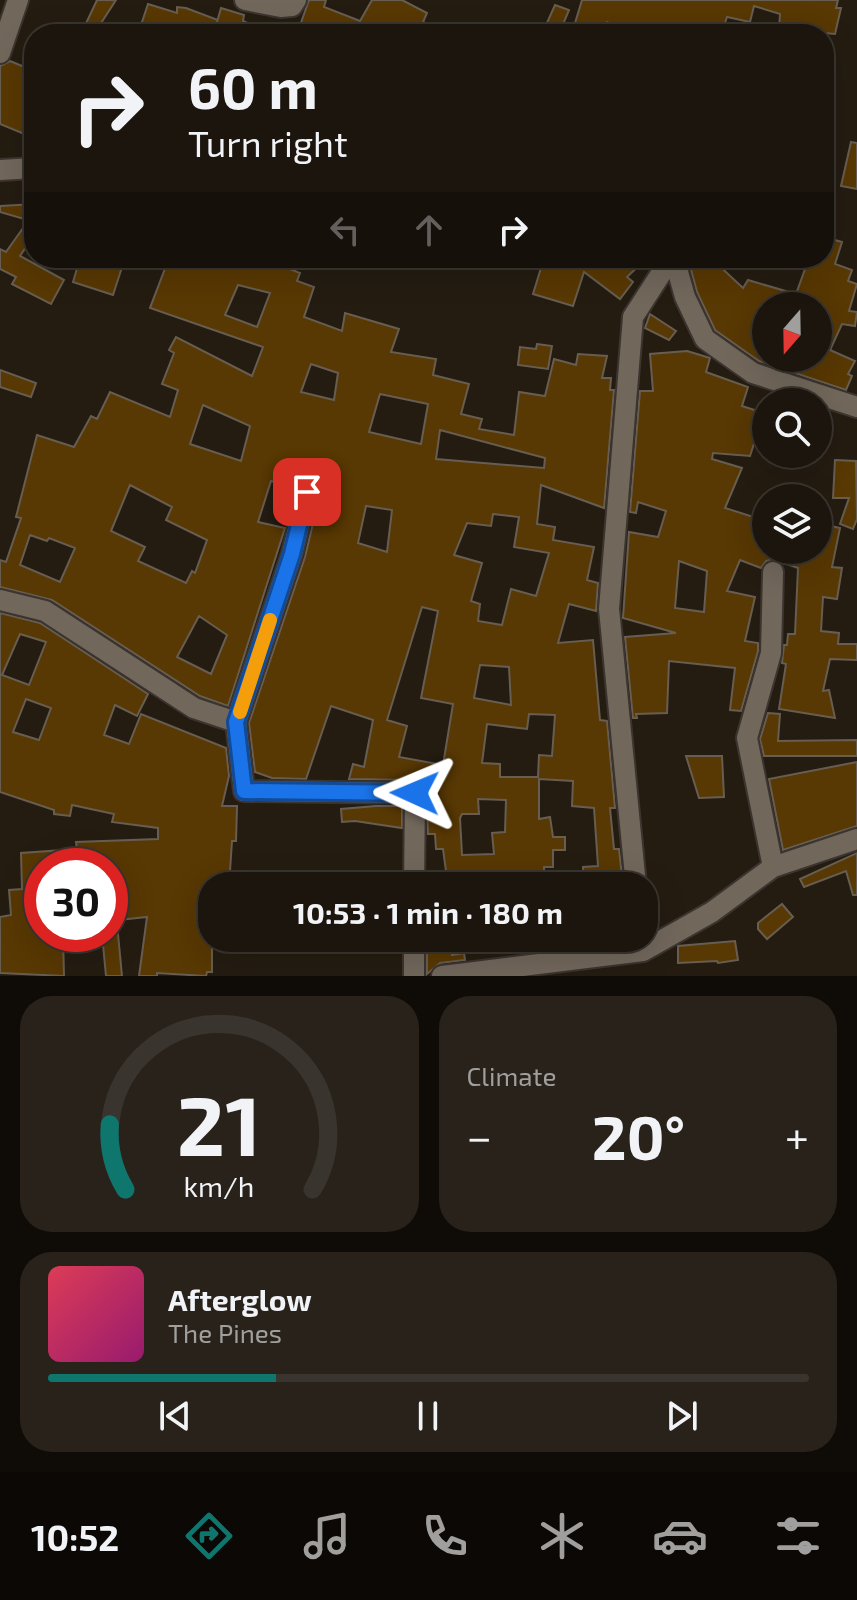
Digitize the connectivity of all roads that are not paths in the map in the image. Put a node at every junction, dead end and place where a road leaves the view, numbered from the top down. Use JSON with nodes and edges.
{"nodes":[{"id":1,"x":18,"y":0,"type":"edge"},
{"id":2,"x":245,"y":0,"type":"edge"},
{"id":3,"x":296,"y":0,"type":"edge"},
{"id":4,"x":1,"y":44,"type":"edge"},
{"id":5,"x":24,"y":169,"type":"edge"},
{"id":6,"x":0,"y":170,"type":"edge"},
{"id":7,"x":666,"y":268,"type":"edge"},
{"id":8,"x":676,"y":268,"type":"edge"},
{"id":9,"x":857,"y":407,"type":"edge"},
{"id":10,"x":307,"y":492,"type":"dead end"},
{"id":11,"x":773,"y":572,"type":"dead end"},
{"id":12,"x":0,"y":600,"type":"edge"},
{"id":13,"x":236,"y":722,"type":"junction"},
{"id":14,"x":857,"y":839,"type":"edge"},
{"id":15,"x":773,"y":867,"type":"junction"},
{"id":16,"x":414,"y":872,"type":"edge"},
{"id":17,"x":635,"y":872,"type":"edge"},
{"id":18,"x":658,"y":937,"type":"edge"},
{"id":19,"x":414,"y":952,"type":"edge"},
{"id":20,"x":597,"y":952,"type":"edge"},
{"id":21,"x":414,"y":976,"type":"edge"},
{"id":22,"x":442,"y":976,"type":"edge"}],
"edges":[{"from":1,"to":4,"type":"street"},
{"from":2,"to":3,"type":"street"},
{"from":5,"to":6,"type":"street"},
{"from":7,"to":17,"type":"street"},
{"from":8,"to":9,"type":"street"},
{"from":10,"to":13,"type":"street"},
{"from":11,"to":15,"type":"street"},
{"from":12,"to":13,"type":"street"},
{"from":13,"to":16,"type":"street"},
{"from":14,"to":15,"type":"street"},
{"from":15,"to":18,"type":"street"},
{"from":19,"to":21,"type":"street"},
{"from":20,"to":22,"type":"street"}]}
